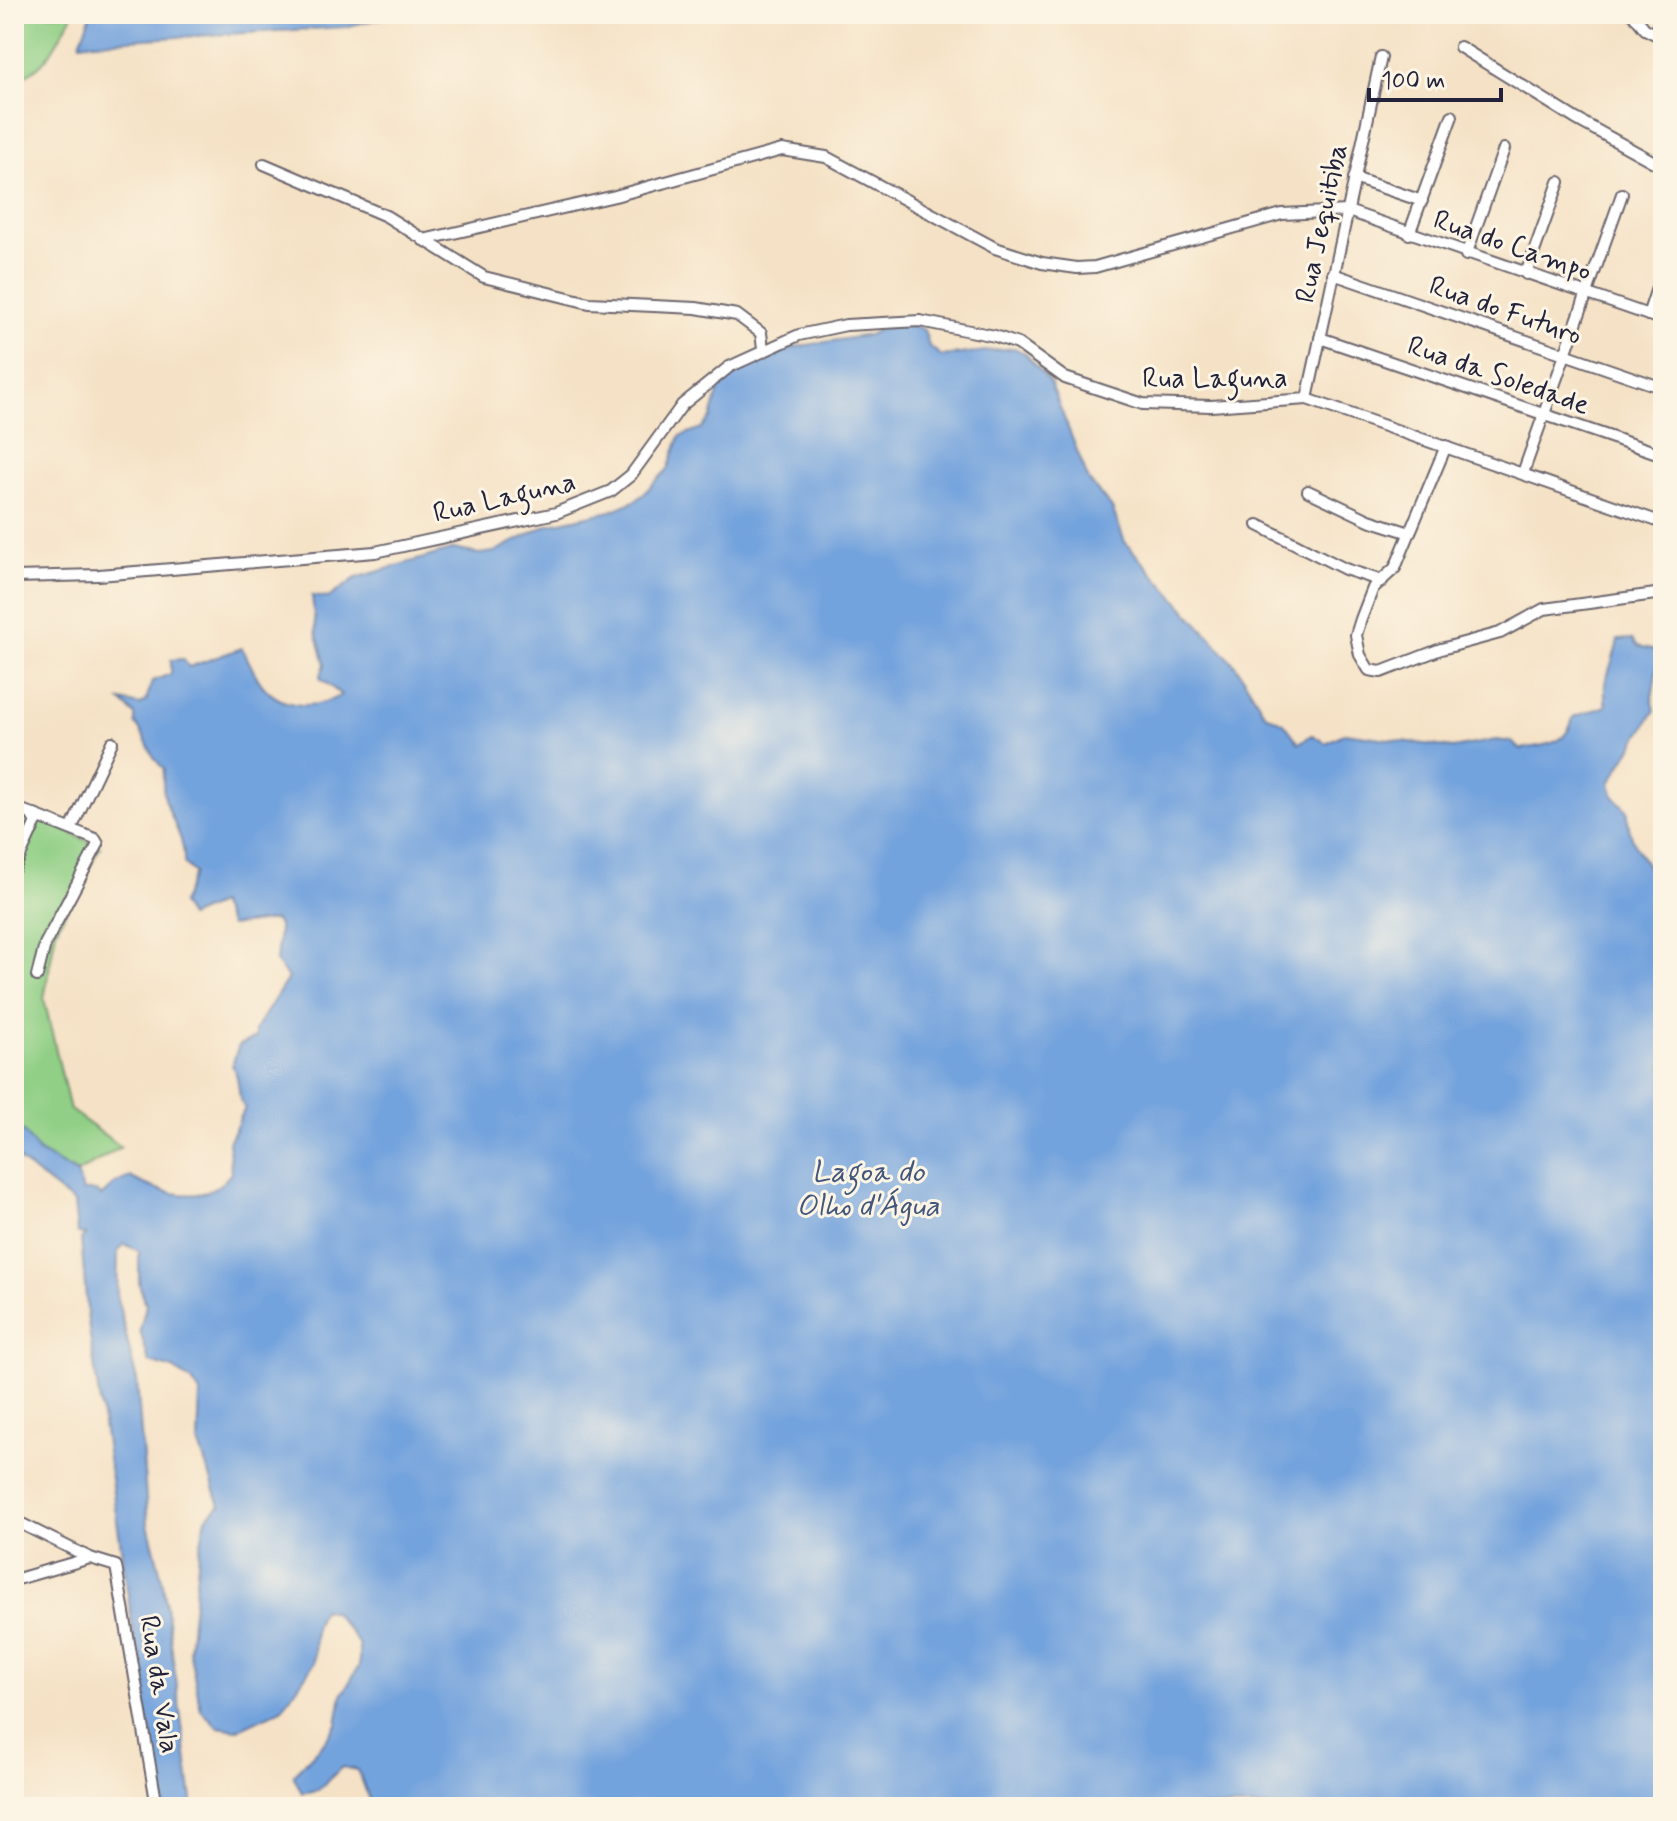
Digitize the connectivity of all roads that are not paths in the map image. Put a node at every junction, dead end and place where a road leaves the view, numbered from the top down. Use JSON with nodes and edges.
{"nodes":[{"id":1,"x":1633,"y":14,"type":"edge"},
{"id":2,"x":1663,"y":38,"type":"edge"},
{"id":3,"x":1460,"y":47,"type":"dead end"},
{"id":4,"x":1381,"y":57,"type":"dead end"},
{"id":5,"x":1452,"y":116,"type":"dead end"},
{"id":6,"x":1504,"y":149,"type":"dead end"},
{"id":7,"x":264,"y":164,"type":"dead end"},
{"id":8,"x":1663,"y":167,"type":"edge"},
{"id":9,"x":1354,"y":178,"type":"junction"},
{"id":10,"x":1559,"y":182,"type":"dead end"},
{"id":11,"x":1622,"y":194,"type":"dead end"},
{"id":12,"x":1422,"y":201,"type":"junction"},
{"id":13,"x":1348,"y":211,"type":"junction"},
{"id":14,"x":1409,"y":234,"type":"junction"},
{"id":15,"x":423,"y":240,"type":"junction"},
{"id":16,"x":1466,"y":255,"type":"junction"},
{"id":17,"x":1663,"y":270,"type":"edge"},
{"id":18,"x":1333,"y":274,"type":"junction"},
{"id":19,"x":1526,"y":274,"type":"junction"},
{"id":20,"x":1587,"y":294,"type":"junction"},
{"id":21,"x":1648,"y":315,"type":"junction"},
{"id":22,"x":1663,"y":320,"type":"edge"},
{"id":23,"x":1320,"y":338,"type":"junction"},
{"id":24,"x":763,"y":349,"type":"junction"},
{"id":25,"x":1565,"y":355,"type":"junction"},
{"id":26,"x":1663,"y":388,"type":"edge"},
{"id":27,"x":1307,"y":399,"type":"junction"},
{"id":28,"x":1545,"y":416,"type":"junction"},
{"id":29,"x":1446,"y":446,"type":"junction"},
{"id":30,"x":1663,"y":455,"type":"edge"},
{"id":31,"x":1523,"y":473,"type":"junction"},
{"id":32,"x":1308,"y":491,"type":"dead end"},
{"id":33,"x":1663,"y":523,"type":"edge"},
{"id":34,"x":1258,"y":525,"type":"dead end"},
{"id":35,"x":1410,"y":533,"type":"junction"},
{"id":36,"x":14,"y":577,"type":"edge"},
{"id":37,"x":1382,"y":581,"type":"junction"},
{"id":38,"x":1663,"y":593,"type":"edge"},
{"id":39,"x":112,"y":742,"type":"dead end"},
{"id":40,"x":14,"y":807,"type":"edge"},
{"id":41,"x":31,"y":814,"type":"junction"},
{"id":42,"x":71,"y":829,"type":"junction"},
{"id":43,"x":14,"y":869,"type":"edge"},
{"id":44,"x":37,"y":976,"type":"dead end"},
{"id":45,"x":14,"y":1520,"type":"edge"},
{"id":46,"x":90,"y":1558,"type":"junction"},
{"id":47,"x":14,"y":1580,"type":"edge"},
{"id":48,"x":157,"y":1807,"type":"edge"}],
"edges":[{"from":1,"to":2,"type":"street"},
{"from":3,"to":8,"type":"street"},
{"from":4,"to":9,"type":"street","name":"Rua Jequitiba"},
{"from":5,"to":12,"type":"street"},
{"from":6,"to":16,"type":"street"},
{"from":7,"to":15,"type":"street"},
{"from":9,"to":12,"type":"street"},
{"from":9,"to":13,"type":"street","name":"Rua Jequitiba"},
{"from":10,"to":19,"type":"street"},
{"from":11,"to":20,"type":"street"},
{"from":12,"to":14,"type":"street"},
{"from":13,"to":14,"type":"street","name":"Rua do Campo"},
{"from":13,"to":15,"type":"street"},
{"from":13,"to":18,"type":"street","name":"Rua Jequitiba"},
{"from":14,"to":16,"type":"street","name":"Rua do Campo"},
{"from":15,"to":24,"type":"street"},
{"from":16,"to":19,"type":"street","name":"Rua do Campo"},
{"from":17,"to":21,"type":"street"},
{"from":18,"to":23,"type":"street","name":"Rua Jequitiba"},
{"from":18,"to":25,"type":"street","name":"Rua do Futuro"},
{"from":19,"to":20,"type":"street","name":"Rua do Campo"},
{"from":20,"to":21,"type":"street","name":"Rua do Campo"},
{"from":20,"to":25,"type":"street"},
{"from":21,"to":22,"type":"street","name":"Rua do Campo"},
{"from":23,"to":27,"type":"street","name":"Rua Jequitiba"},
{"from":23,"to":28,"type":"street","name":"Rua da Soledade"},
{"from":24,"to":27,"type":"street","name":"Rua Laguna"},
{"from":24,"to":36,"type":"street","name":"Rua Laguna"},
{"from":25,"to":26,"type":"street","name":"Rua do Futuro"},
{"from":25,"to":28,"type":"street"},
{"from":27,"to":29,"type":"street"},
{"from":28,"to":30,"type":"street","name":"Rua da Soledade"},
{"from":28,"to":31,"type":"street"},
{"from":29,"to":31,"type":"street"},
{"from":29,"to":35,"type":"street"},
{"from":31,"to":33,"type":"street"},
{"from":32,"to":35,"type":"street"},
{"from":34,"to":37,"type":"street"},
{"from":35,"to":37,"type":"street"},
{"from":37,"to":38,"type":"street"},
{"from":39,"to":42,"type":"street"},
{"from":40,"to":41,"type":"street"},
{"from":41,"to":42,"type":"street"},
{"from":41,"to":43,"type":"street"},
{"from":42,"to":44,"type":"street"},
{"from":45,"to":46,"type":"street"},
{"from":46,"to":47,"type":"street"},
{"from":46,"to":48,"type":"street","name":"Rua da Vala"}]}
